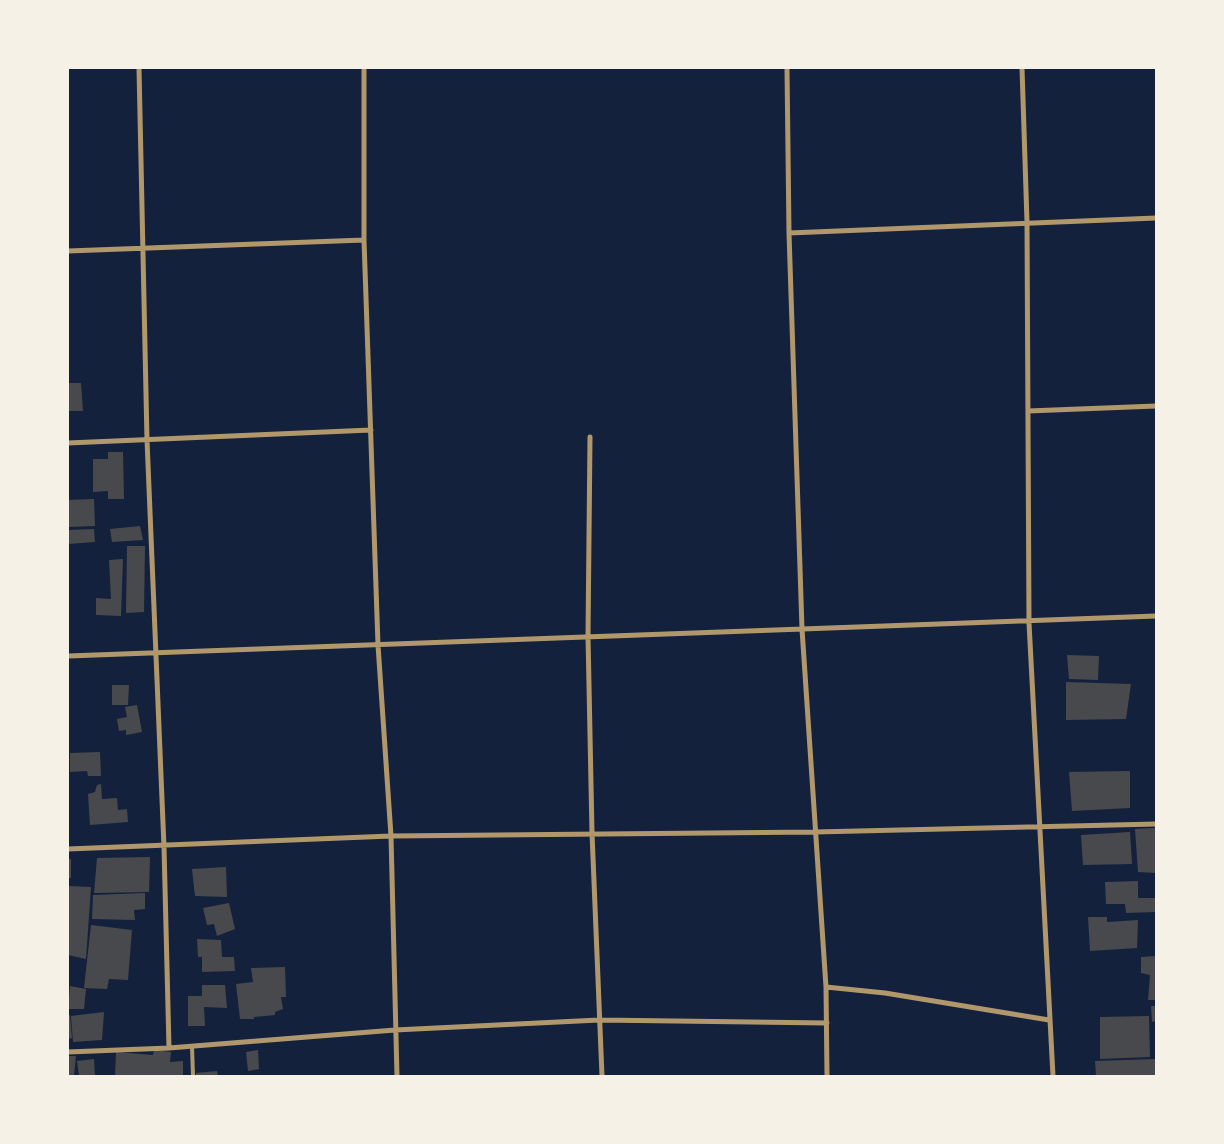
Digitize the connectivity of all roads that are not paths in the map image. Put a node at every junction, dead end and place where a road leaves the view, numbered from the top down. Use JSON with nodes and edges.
{"nodes":[{"id":1,"x":139,"y":68,"type":"edge"},
{"id":2,"x":364,"y":68,"type":"edge"},
{"id":3,"x":787,"y":68,"type":"edge"},
{"id":4,"x":1022,"y":68,"type":"edge"},
{"id":5,"x":1156,"y":218,"type":"edge"},
{"id":6,"x":1027,"y":222,"type":"junction"},
{"id":7,"x":789,"y":233,"type":"junction"},
{"id":8,"x":364,"y":240,"type":"junction"},
{"id":9,"x":141,"y":248,"type":"junction"},
{"id":10,"x":68,"y":251,"type":"edge"},
{"id":11,"x":1156,"y":406,"type":"edge"},
{"id":12,"x":1028,"y":411,"type":"junction"},
{"id":13,"x":371,"y":430,"type":"junction"},
{"id":14,"x":590,"y":437,"type":"dead end"},
{"id":15,"x":147,"y":440,"type":"junction"},
{"id":16,"x":68,"y":443,"type":"edge"},
{"id":17,"x":1156,"y":616,"type":"edge"},
{"id":18,"x":1029,"y":623,"type":"junction"},
{"id":19,"x":802,"y":629,"type":"junction"},
{"id":20,"x":588,"y":636,"type":"junction"},
{"id":21,"x":378,"y":645,"type":"junction"},
{"id":22,"x":154,"y":654,"type":"junction"},
{"id":23,"x":68,"y":656,"type":"edge"},
{"id":24,"x":1156,"y":824,"type":"edge"},
{"id":25,"x":1039,"y":828,"type":"junction"},
{"id":26,"x":815,"y":832,"type":"junction"},
{"id":27,"x":592,"y":834,"type":"junction"},
{"id":28,"x":391,"y":836,"type":"junction"},
{"id":29,"x":164,"y":847,"type":"junction"},
{"id":30,"x":68,"y":849,"type":"edge"},
{"id":31,"x":826,"y":987,"type":"junction"},
{"id":32,"x":599,"y":1020,"type":"junction"},
{"id":33,"x":1049,"y":1020,"type":"junction"},
{"id":34,"x":827,"y":1023,"type":"junction"},
{"id":35,"x":395,"y":1030,"type":"junction"},
{"id":36,"x":192,"y":1046,"type":"junction"},
{"id":37,"x":168,"y":1048,"type":"junction"},
{"id":38,"x":68,"y":1052,"type":"edge"},
{"id":39,"x":193,"y":1076,"type":"edge"},
{"id":40,"x":397,"y":1076,"type":"edge"},
{"id":41,"x":602,"y":1076,"type":"edge"},
{"id":42,"x":827,"y":1076,"type":"edge"},
{"id":43,"x":1053,"y":1076,"type":"edge"}],
"edges":[{"from":1,"to":9,"type":"street"},
{"from":2,"to":8,"type":"street"},
{"from":3,"to":7,"type":"street"},
{"from":4,"to":6,"type":"street"},
{"from":5,"to":6,"type":"street"},
{"from":6,"to":7,"type":"street"},
{"from":6,"to":12,"type":"street"},
{"from":7,"to":19,"type":"street"},
{"from":8,"to":9,"type":"street"},
{"from":8,"to":13,"type":"street"},
{"from":9,"to":10,"type":"street"},
{"from":9,"to":15,"type":"street"},
{"from":11,"to":12,"type":"street"},
{"from":12,"to":18,"type":"street"},
{"from":13,"to":15,"type":"street"},
{"from":13,"to":21,"type":"street"},
{"from":14,"to":20,"type":"street"},
{"from":15,"to":16,"type":"street"},
{"from":15,"to":22,"type":"street"},
{"from":17,"to":18,"type":"street"},
{"from":18,"to":19,"type":"street"},
{"from":18,"to":25,"type":"street"},
{"from":19,"to":20,"type":"street"},
{"from":19,"to":26,"type":"street"},
{"from":20,"to":21,"type":"street"},
{"from":20,"to":27,"type":"street"},
{"from":21,"to":22,"type":"street"},
{"from":21,"to":28,"type":"street"},
{"from":22,"to":23,"type":"street"},
{"from":22,"to":29,"type":"street"},
{"from":24,"to":25,"type":"street"},
{"from":25,"to":26,"type":"street"},
{"from":25,"to":33,"type":"street"},
{"from":26,"to":27,"type":"street"},
{"from":26,"to":31,"type":"street"},
{"from":27,"to":28,"type":"street"},
{"from":27,"to":32,"type":"street"},
{"from":28,"to":29,"type":"street"},
{"from":28,"to":35,"type":"street"},
{"from":29,"to":30,"type":"street"},
{"from":29,"to":37,"type":"street"},
{"from":31,"to":33,"type":"street"},
{"from":31,"to":34,"type":"street"},
{"from":32,"to":34,"type":"street"},
{"from":32,"to":35,"type":"street"},
{"from":32,"to":41,"type":"street"},
{"from":33,"to":43,"type":"street"},
{"from":34,"to":42,"type":"street"},
{"from":35,"to":36,"type":"street"},
{"from":35,"to":40,"type":"street"},
{"from":36,"to":37,"type":"street"},
{"from":36,"to":39,"type":"lane"},
{"from":37,"to":38,"type":"street"}]}
